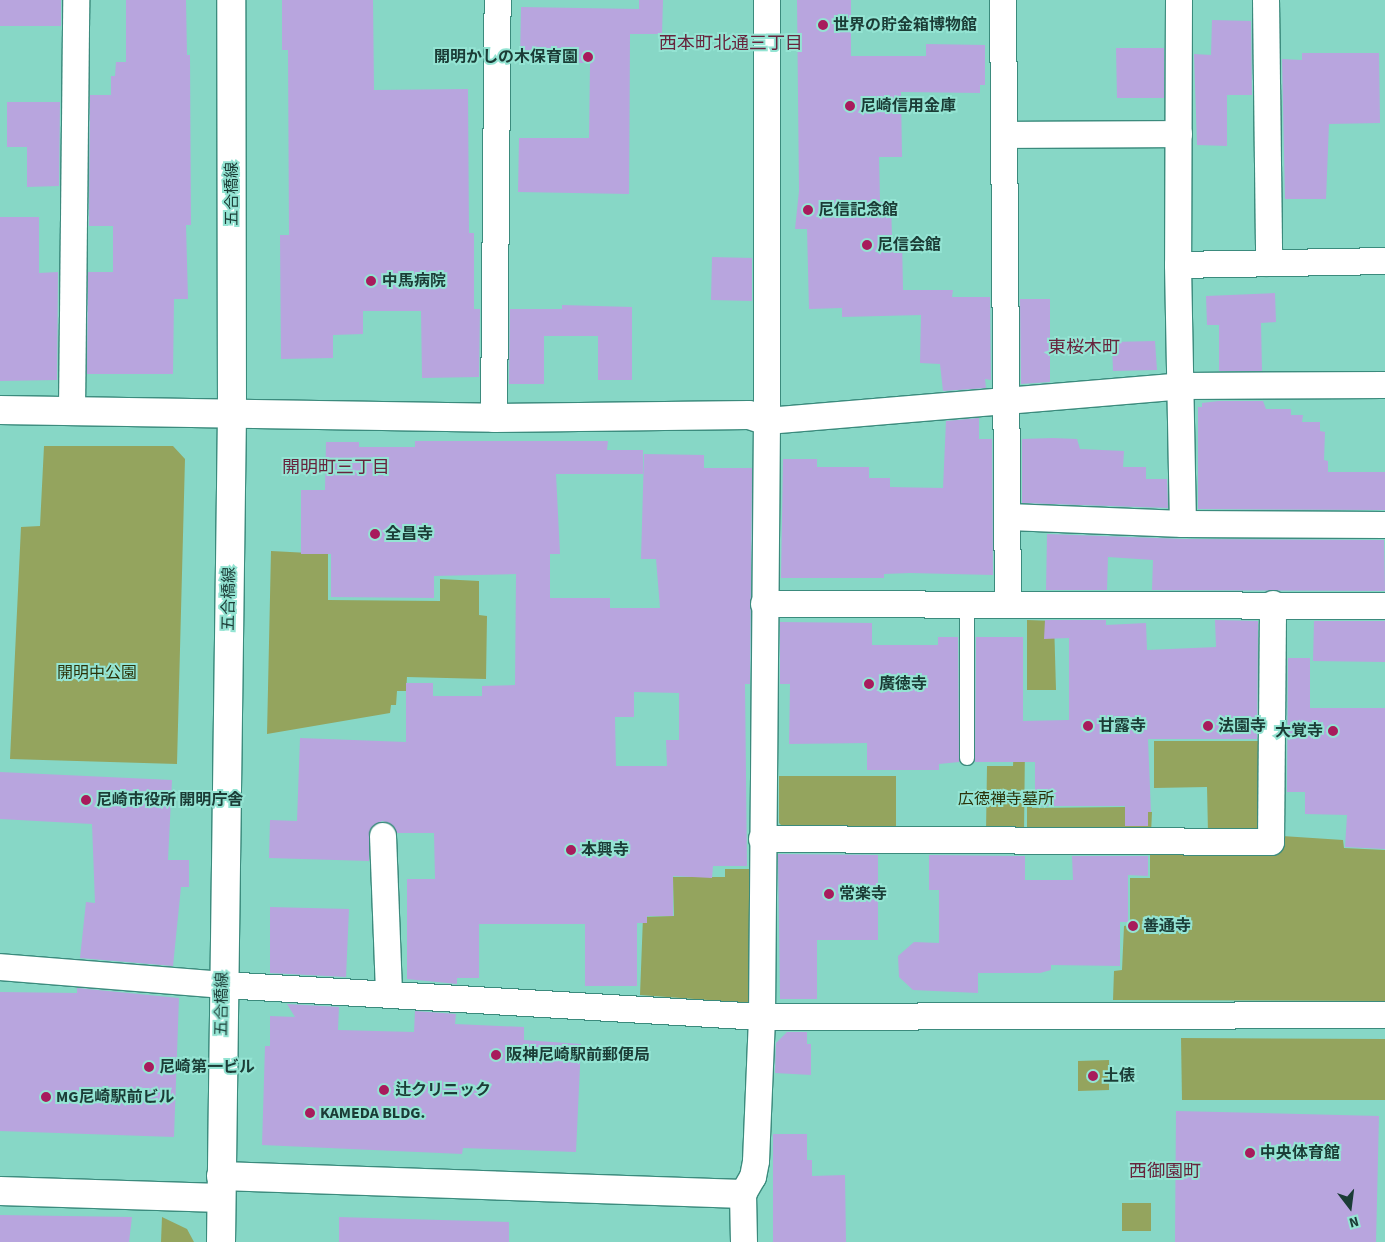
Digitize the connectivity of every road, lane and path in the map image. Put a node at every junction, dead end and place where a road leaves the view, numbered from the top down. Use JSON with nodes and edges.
{"nodes":[{"id":1,"x":76,"y":0,"type":"edge"},
{"id":2,"x":231,"y":0,"type":"edge"},
{"id":3,"x":498,"y":0,"type":"edge"},
{"id":4,"x":767,"y":0,"type":"edge"},
{"id":5,"x":1003,"y":0,"type":"edge"},
{"id":6,"x":1179,"y":0,"type":"edge"},
{"id":7,"x":1266,"y":0,"type":"edge"},
{"id":8,"x":1178,"y":134,"type":"junction"},
{"id":9,"x":1005,"y":135,"type":"junction"},
{"id":10,"x":1385,"y":261,"type":"edge"},
{"id":11,"x":1269,"y":263,"type":"junction"},
{"id":12,"x":1178,"y":265,"type":"junction"},
{"id":13,"x":1385,"y":385,"type":"edge"},
{"id":14,"x":1182,"y":386,"type":"junction"},
{"id":15,"x":1009,"y":401,"type":"junction"},
{"id":16,"x":0,"y":410,"type":"edge"},
{"id":17,"x":72,"y":410,"type":"junction"},
{"id":18,"x":232,"y":413,"type":"junction"},
{"id":19,"x":494,"y":418,"type":"junction"},
{"id":20,"x":768,"y":421,"type":"junction"},
{"id":21,"x":1009,"y":517,"type":"junction"},
{"id":22,"x":1183,"y":524,"type":"junction"},
{"id":23,"x":1385,"y":525,"type":"edge"},
{"id":24,"x":764,"y":604,"type":"junction"},
{"id":25,"x":967,"y":604,"type":"junction"},
{"id":26,"x":1008,"y":604,"type":"junction"},
{"id":27,"x":1273,"y":604,"type":"junction"},
{"id":28,"x":1385,"y":606,"type":"edge"},
{"id":29,"x":967,"y":758,"type":"dead end"},
{"id":30,"x":383,"y":836,"type":"dead end"},
{"id":31,"x":762,"y":839,"type":"junction"},
{"id":32,"x":0,"y":967,"type":"edge"},
{"id":33,"x":223,"y":985,"type":"junction"},
{"id":34,"x":389,"y":994,"type":"junction"},
{"id":35,"x":1385,"y":1015,"type":"edge"},
{"id":36,"x":762,"y":1017,"type":"junction"},
{"id":37,"x":221,"y":1187,"type":"junction"},
{"id":38,"x":0,"y":1191,"type":"edge"},
{"id":39,"x":743,"y":1194,"type":"junction"},
{"id":40,"x":221,"y":1242,"type":"edge"},
{"id":41,"x":744,"y":1242,"type":"edge"}],
"edges":[{"from":1,"to":17,"type":"street"},
{"from":2,"to":18,"type":"street","name":"五合橋線"},
{"from":3,"to":19,"type":"street"},
{"from":4,"to":20,"type":"street"},
{"from":5,"to":9,"type":"street"},
{"from":6,"to":8,"type":"street"},
{"from":7,"to":11,"type":"street"},
{"from":8,"to":9,"type":"street"},
{"from":8,"to":12,"type":"street"},
{"from":9,"to":15,"type":"street"},
{"from":10,"to":11,"type":"street"},
{"from":11,"to":12,"type":"street"},
{"from":12,"to":14,"type":"street"},
{"from":13,"to":14,"type":"street"},
{"from":14,"to":15,"type":"street"},
{"from":14,"to":22,"type":"street"},
{"from":15,"to":20,"type":"street"},
{"from":15,"to":21,"type":"street"},
{"from":16,"to":17,"type":"street"},
{"from":17,"to":18,"type":"street"},
{"from":18,"to":19,"type":"street"},
{"from":18,"to":33,"type":"street","name":"五合橋線"},
{"from":19,"to":20,"type":"street"},
{"from":20,"to":24,"type":"street"},
{"from":21,"to":22,"type":"street"},
{"from":21,"to":26,"type":"street"},
{"from":22,"to":23,"type":"street"},
{"from":24,"to":25,"type":"street"},
{"from":24,"to":31,"type":"street"},
{"from":25,"to":26,"type":"street"},
{"from":25,"to":29,"type":"lane"},
{"from":26,"to":27,"type":"street"},
{"from":27,"to":28,"type":"street"},
{"from":27,"to":31,"type":"street"},
{"from":30,"to":34,"type":"street"},
{"from":31,"to":36,"type":"street"},
{"from":32,"to":33,"type":"street"},
{"from":33,"to":34,"type":"street"},
{"from":33,"to":37,"type":"street","name":"五合橋線"},
{"from":34,"to":36,"type":"street"},
{"from":35,"to":36,"type":"street"},
{"from":36,"to":39,"type":"street"},
{"from":37,"to":38,"type":"street"},
{"from":37,"to":39,"type":"street"},
{"from":37,"to":40,"type":"street","name":"五合橋線"},
{"from":39,"to":41,"type":"street"}]}
